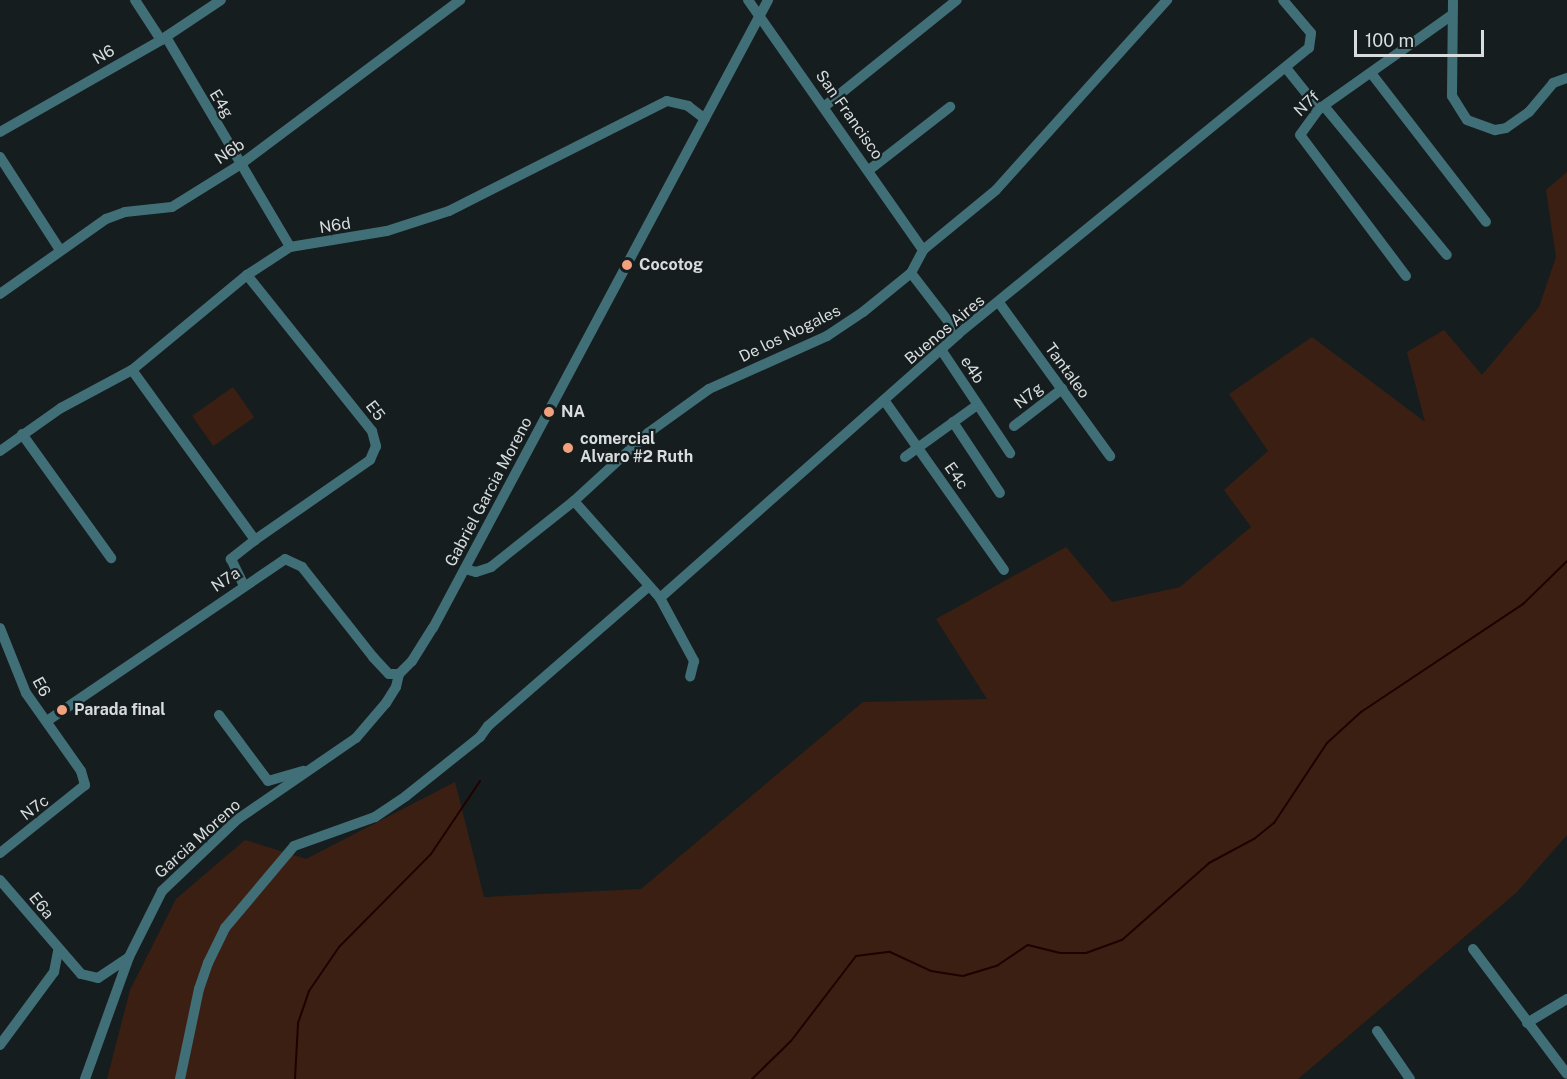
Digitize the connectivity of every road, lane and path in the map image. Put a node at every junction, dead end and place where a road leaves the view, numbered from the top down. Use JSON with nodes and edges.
{"nodes":[{"id":1,"x":135,"y":0,"type":"edge"},
{"id":2,"x":221,"y":0,"type":"edge"},
{"id":3,"x":460,"y":0,"type":"edge"},
{"id":4,"x":748,"y":0,"type":"edge"},
{"id":5,"x":768,"y":0,"type":"edge"},
{"id":6,"x":957,"y":0,"type":"edge"},
{"id":7,"x":1167,"y":0,"type":"edge"},
{"id":8,"x":1282,"y":0,"type":"edge"},
{"id":9,"x":1453,"y":0,"type":"edge"},
{"id":10,"x":761,"y":13,"type":"junction"},
{"id":11,"x":1452,"y":15,"type":"junction"},
{"id":12,"x":164,"y":39,"type":"junction"},
{"id":13,"x":1286,"y":68,"type":"junction"},
{"id":14,"x":1371,"y":73,"type":"junction"},
{"id":15,"x":1567,"y":78,"type":"edge"},
{"id":16,"x":825,"y":106,"type":"junction"},
{"id":17,"x":950,"y":106,"type":"dead end"},
{"id":18,"x":1322,"y":107,"type":"junction"},
{"id":19,"x":705,"y":119,"type":"junction"},
{"id":20,"x":0,"y":132,"type":"edge"},
{"id":21,"x":0,"y":157,"type":"edge"},
{"id":22,"x":241,"y":164,"type":"junction"},
{"id":23,"x":869,"y":170,"type":"junction"},
{"id":24,"x":1486,"y":222,"type":"dead end"},
{"id":25,"x":290,"y":247,"type":"junction"},
{"id":26,"x":60,"y":250,"type":"junction"},
{"id":27,"x":923,"y":250,"type":"junction"},
{"id":28,"x":1447,"y":255,"type":"dead end"},
{"id":29,"x":910,"y":273,"type":"junction"},
{"id":30,"x":248,"y":275,"type":"junction"},
{"id":31,"x":1406,"y":276,"type":"dead end"},
{"id":32,"x":0,"y":294,"type":"edge"},
{"id":33,"x":1000,"y":304,"type":"junction"},
{"id":34,"x":958,"y":334,"type":"junction"},
{"id":35,"x":942,"y":351,"type":"junction"},
{"id":36,"x":132,"y":370,"type":"junction"},
{"id":37,"x":1062,"y":389,"type":"junction"},
{"id":38,"x":884,"y":400,"type":"junction"},
{"id":39,"x":977,"y":405,"type":"junction"},
{"id":40,"x":953,"y":422,"type":"junction"},
{"id":41,"x":1014,"y":426,"type":"dead end"},
{"id":42,"x":22,"y":434,"type":"junction"},
{"id":43,"x":918,"y":448,"type":"junction"},
{"id":44,"x":0,"y":451,"type":"edge"},
{"id":45,"x":1010,"y":453,"type":"dead end"},
{"id":46,"x":1110,"y":456,"type":"dead end"},
{"id":47,"x":905,"y":457,"type":"dead end"},
{"id":48,"x":1000,"y":493,"type":"dead end"},
{"id":49,"x":574,"y":501,"type":"junction"},
{"id":50,"x":255,"y":540,"type":"junction"},
{"id":51,"x":111,"y":558,"type":"dead end"},
{"id":52,"x":465,"y":569,"type":"junction"},
{"id":53,"x":1004,"y":570,"type":"dead end"},
{"id":54,"x":244,"y":586,"type":"junction"},
{"id":55,"x":648,"y":587,"type":"junction"},
{"id":56,"x":660,"y":598,"type":"junction"},
{"id":57,"x":0,"y":628,"type":"edge"},
{"id":58,"x":399,"y":674,"type":"junction"},
{"id":59,"x":690,"y":677,"type":"dead end"},
{"id":60,"x":219,"y":715,"type":"dead end"},
{"id":61,"x":47,"y":721,"type":"junction"},
{"id":62,"x":313,"y":768,"type":"junction"},
{"id":63,"x":86,"y":785,"type":"joint"},
{"id":64,"x":0,"y":853,"type":"edge"},
{"id":65,"x":0,"y":880,"type":"edge"},
{"id":66,"x":1473,"y":949,"type":"dead end"},
{"id":67,"x":58,"y":951,"type":"junction"},
{"id":68,"x":129,"y":957,"type":"junction"},
{"id":69,"x":1567,"y":999,"type":"edge"},
{"id":70,"x":1527,"y":1023,"type":"junction"},
{"id":71,"x":1377,"y":1031,"type":"dead end"},
{"id":72,"x":0,"y":1045,"type":"edge"},
{"id":73,"x":1567,"y":1074,"type":"edge"},
{"id":74,"x":86,"y":1079,"type":"edge"},
{"id":75,"x":180,"y":1079,"type":"edge"},
{"id":76,"x":1410,"y":1079,"type":"edge"}],
"edges":[{"from":1,"to":12,"type":"street","name":"E4g"},
{"from":2,"to":12,"type":"street","name":"N6"},
{"from":3,"to":22,"type":"street","name":"N6b"},
{"from":4,"to":10,"type":"street","name":"San Francisco"},
{"from":5,"to":10,"type":"street","name":"Gabriel Garcia Moreno"},
{"from":6,"to":16,"type":"street"},
{"from":7,"to":27,"type":"street","name":"De los Nogales"},
{"from":8,"to":13,"type":"street","name":"Buenos Aires"},
{"from":9,"to":11,"type":"street"},
{"from":10,"to":16,"type":"street","name":"San Francisco"},
{"from":10,"to":19,"type":"street","name":"Gabriel Garcia Moreno"},
{"from":11,"to":14,"type":"street","name":"N7f"},
{"from":11,"to":15,"type":"street"},
{"from":12,"to":20,"type":"street","name":"N6"},
{"from":12,"to":22,"type":"street","name":"E4g"},
{"from":13,"to":18,"type":"street"},
{"from":13,"to":33,"type":"street","name":"Buenos Aires"},
{"from":14,"to":18,"type":"street","name":"N7f"},
{"from":14,"to":24,"type":"street"},
{"from":16,"to":23,"type":"street","name":"San Francisco"},
{"from":17,"to":23,"type":"street"},
{"from":18,"to":28,"type":"street"},
{"from":18,"to":31,"type":"street","name":"N7f"},
{"from":19,"to":25,"type":"street","name":"N6d"},
{"from":19,"to":52,"type":"street","name":"Gabriel Garcia Moreno"},
{"from":21,"to":26,"type":"street"},
{"from":22,"to":25,"type":"street","name":"E4g"},
{"from":22,"to":26,"type":"street","name":"N6b"},
{"from":23,"to":27,"type":"street","name":"San Francisco"},
{"from":25,"to":30,"type":"street","name":"N6d"},
{"from":26,"to":32,"type":"street","name":"N6b"},
{"from":27,"to":29,"type":"street","name":"De los Nogales"},
{"from":29,"to":34,"type":"street"},
{"from":29,"to":49,"type":"street","name":"De los Nogales"},
{"from":30,"to":36,"type":"street","name":"N6d"},
{"from":30,"to":50,"type":"street","name":"E5"},
{"from":33,"to":34,"type":"street","name":"Buenos Aires"},
{"from":33,"to":37,"type":"street","name":"Tantaleo"},
{"from":34,"to":35,"type":"street","name":"Buenos Aires"},
{"from":35,"to":38,"type":"street","name":"Buenos Aires"},
{"from":35,"to":39,"type":"street","name":"e4b"},
{"from":36,"to":42,"type":"street","name":"N6d"},
{"from":36,"to":50,"type":"street"},
{"from":37,"to":41,"type":"street","name":"N7g"},
{"from":37,"to":46,"type":"street","name":"Tantaleo"},
{"from":38,"to":43,"type":"street","name":"E4c"},
{"from":38,"to":56,"type":"street","name":"Buenos Aires"},
{"from":39,"to":40,"type":"street"},
{"from":39,"to":45,"type":"street","name":"e4b"},
{"from":40,"to":43,"type":"street"},
{"from":40,"to":48,"type":"street"},
{"from":42,"to":44,"type":"street","name":"N6d"},
{"from":42,"to":51,"type":"street"},
{"from":43,"to":47,"type":"street"},
{"from":43,"to":53,"type":"street","name":"E4c"},
{"from":49,"to":52,"type":"street","name":"De los Nogales"},
{"from":49,"to":55,"type":"street"},
{"from":50,"to":54,"type":"street","name":"E5"},
{"from":52,"to":58,"type":"street","name":"Gabriel Garcia Moreno"},
{"from":54,"to":58,"type":"street","name":"N7a"},
{"from":54,"to":61,"type":"street","name":"N7a"},
{"from":55,"to":56,"type":"street"},
{"from":55,"to":75,"type":"street"},
{"from":56,"to":59,"type":"street"},
{"from":57,"to":61,"type":"street","name":"E6"},
{"from":58,"to":62,"type":"street","name":"Garcia Moreno"},
{"from":60,"to":62,"type":"street"},
{"from":61,"to":63,"type":"street","name":"E6"},
{"from":62,"to":68,"type":"street","name":"Garcia Moreno"},
{"from":63,"to":64,"type":"street","name":"N7c"},
{"from":65,"to":67,"type":"street","name":"E6a"},
{"from":66,"to":70,"type":"street"},
{"from":67,"to":68,"type":"street","name":"E6a"},
{"from":67,"to":72,"type":"street"},
{"from":68,"to":74,"type":"street","name":"Garcia Moreno"},
{"from":69,"to":70,"type":"street"},
{"from":70,"to":73,"type":"street"},
{"from":71,"to":76,"type":"street"}]}
